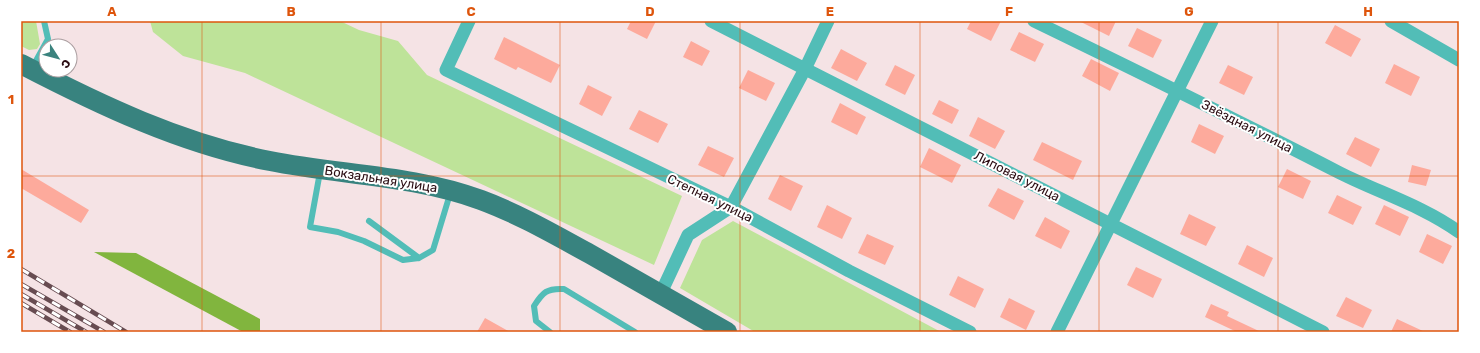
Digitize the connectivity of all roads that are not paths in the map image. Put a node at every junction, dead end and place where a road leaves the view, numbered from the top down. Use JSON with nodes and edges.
{"nodes":[{"id":1,"x":44,"y":21,"type":"edge"},
{"id":2,"x":469,"y":21,"type":"edge"},
{"id":3,"x":711,"y":21,"type":"edge"},
{"id":4,"x":828,"y":21,"type":"edge"},
{"id":5,"x":1034,"y":21,"type":"edge"},
{"id":6,"x":1212,"y":21,"type":"edge"},
{"id":7,"x":1391,"y":21,"type":"edge"},
{"id":8,"x":1459,"y":60,"type":"edge"},
{"id":9,"x":26,"y":67,"type":"edge"},
{"id":10,"x":805,"y":69,"type":"junction"},
{"id":11,"x":1177,"y":90,"type":"junction"},
{"id":12,"x":321,"y":169,"type":"junction"},
{"id":13,"x":451,"y":191,"type":"junction"},
{"id":14,"x":731,"y":207,"type":"junction"},
{"id":15,"x":369,"y":221,"type":"dead end"},
{"id":16,"x":1110,"y":224,"type":"junction"},
{"id":17,"x":1459,"y":232,"type":"edge"},
{"id":18,"x":420,"y":258,"type":"junction"},
{"id":19,"x":661,"y":293,"type":"junction"},
{"id":20,"x":966,"y":331,"type":"edge"},
{"id":21,"x":550,"y":332,"type":"edge"},
{"id":22,"x":635,"y":332,"type":"edge"},
{"id":23,"x":727,"y":332,"type":"edge"},
{"id":24,"x":1057,"y":332,"type":"edge"},
{"id":25,"x":1323,"y":332,"type":"edge"}],
"edges":[{"from":1,"to":9,"type":"lane"},
{"from":2,"to":14,"type":"street","name":"Степная улица"},
{"from":3,"to":10,"type":"street","name":"Липовая улица"},
{"from":4,"to":10,"type":"street"},
{"from":5,"to":11,"type":"street","name":"Звёздная улица"},
{"from":6,"to":11,"type":"street"},
{"from":7,"to":8,"type":"street"},
{"from":9,"to":12,"type":"main road","name":"Вокзальная улица"},
{"from":10,"to":14,"type":"street"},
{"from":10,"to":16,"type":"street","name":"Липовая улица"},
{"from":11,"to":16,"type":"street"},
{"from":11,"to":17,"type":"street","name":"Звёздная улица"},
{"from":12,"to":13,"type":"main road","name":"Вокзальная улица"},
{"from":12,"to":18,"type":"lane"},
{"from":13,"to":18,"type":"lane"},
{"from":13,"to":19,"type":"main road","name":"Вокзальная улица"},
{"from":14,"to":19,"type":"street"},
{"from":14,"to":20,"type":"street","name":"Степная улица"},
{"from":15,"to":18,"type":"lane"},
{"from":16,"to":24,"type":"street"},
{"from":16,"to":25,"type":"street","name":"Липовая улица"},
{"from":19,"to":23,"type":"main road","name":"Вокзальная улица"},
{"from":21,"to":22,"type":"lane"}]}
